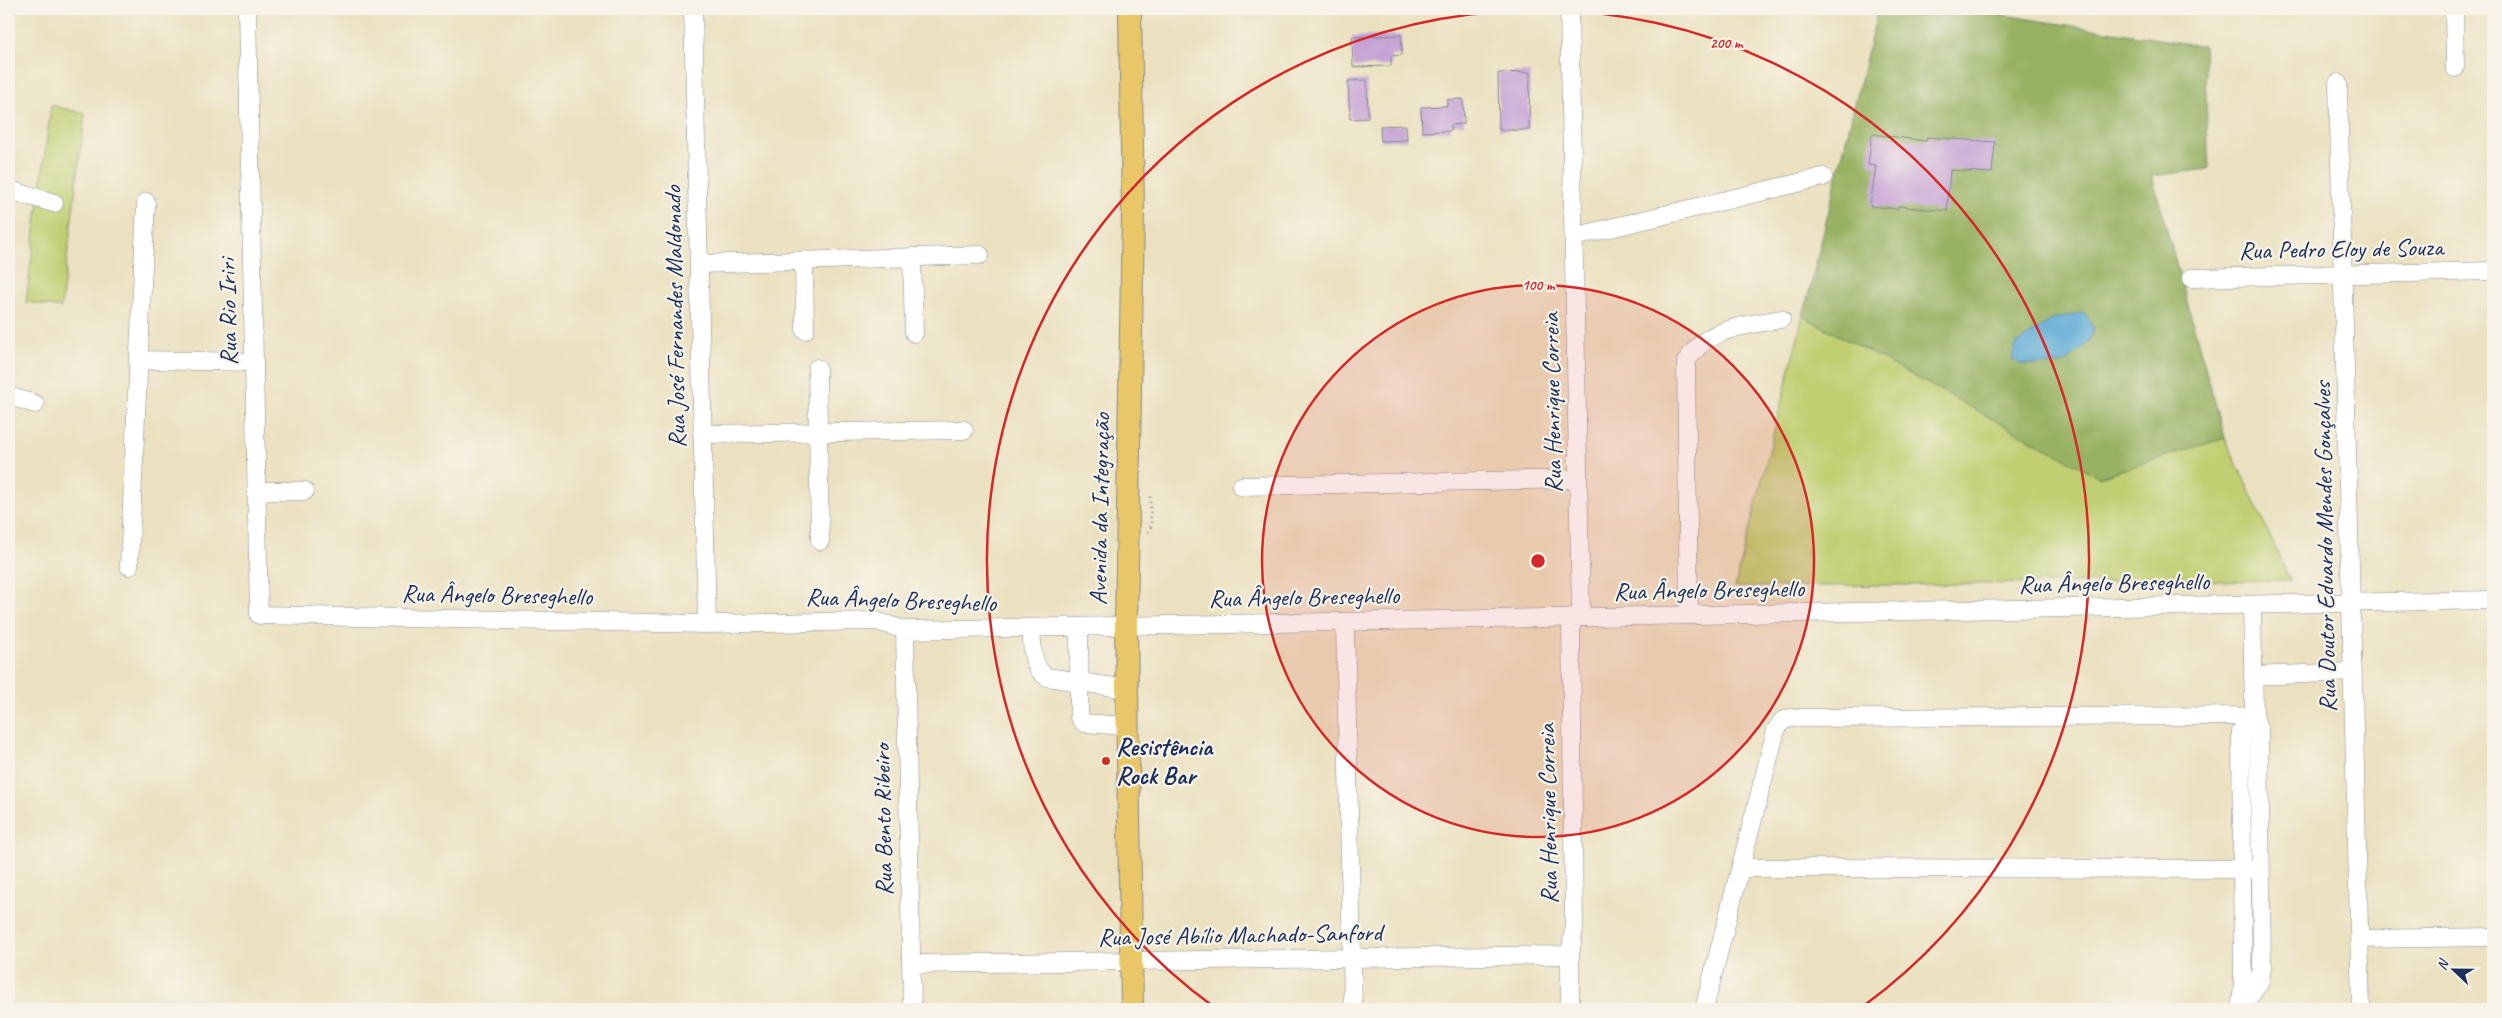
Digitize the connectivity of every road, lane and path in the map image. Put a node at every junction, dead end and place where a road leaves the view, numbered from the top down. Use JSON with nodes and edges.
{"nodes":[{"id":1,"x":247,"y":9,"type":"edge"},
{"id":2,"x":693,"y":9,"type":"edge"},
{"id":3,"x":1130,"y":9,"type":"edge"},
{"id":4,"x":1569,"y":9,"type":"edge"},
{"id":5,"x":2454,"y":9,"type":"edge"},
{"id":6,"x":2455,"y":68,"type":"dead end"},
{"id":7,"x":2338,"y":83,"type":"dead end"},
{"id":8,"x":1823,"y":177,"type":"dead end"},
{"id":9,"x":9,"y":190,"type":"edge"},
{"id":10,"x":146,"y":202,"type":"dead end"},
{"id":11,"x":54,"y":203,"type":"dead end"},
{"id":12,"x":1573,"y":237,"type":"junction"},
{"id":13,"x":980,"y":255,"type":"dead end"},
{"id":14,"x":912,"y":257,"type":"junction"},
{"id":15,"x":804,"y":260,"type":"junction"},
{"id":16,"x":699,"y":264,"type":"junction"},
{"id":17,"x":2493,"y":271,"type":"edge"},
{"id":18,"x":2343,"y":274,"type":"junction"},
{"id":19,"x":2191,"y":278,"type":"dead end"},
{"id":20,"x":1781,"y":319,"type":"dead end"},
{"id":21,"x":805,"y":330,"type":"dead end"},
{"id":22,"x":914,"y":333,"type":"dead end"},
{"id":23,"x":138,"y":360,"type":"junction"},
{"id":24,"x":254,"y":362,"type":"junction"},
{"id":25,"x":817,"y":368,"type":"dead end"},
{"id":26,"x":9,"y":396,"type":"edge"},
{"id":27,"x":35,"y":404,"type":"dead end"},
{"id":28,"x":964,"y":430,"type":"dead end"},
{"id":29,"x":817,"y":432,"type":"junction"},
{"id":30,"x":702,"y":434,"type":"junction"},
{"id":31,"x":1578,"y":479,"type":"junction"},
{"id":32,"x":1241,"y":486,"type":"dead end"},
{"id":33,"x":257,"y":491,"type":"junction"},
{"id":34,"x":305,"y":491,"type":"dead end"},
{"id":35,"x":820,"y":541,"type":"dead end"},
{"id":36,"x":129,"y":566,"type":"dead end"},
{"id":37,"x":2493,"y":600,"type":"edge"},
{"id":38,"x":2351,"y":603,"type":"junction"},
{"id":39,"x":2252,"y":605,"type":"junction"},
{"id":40,"x":260,"y":615,"type":"joint"},
{"id":41,"x":1689,"y":615,"type":"junction"},
{"id":42,"x":1576,"y":617,"type":"junction"},
{"id":43,"x":1345,"y":622,"type":"junction"},
{"id":44,"x":707,"y":624,"type":"junction"},
{"id":45,"x":1079,"y":626,"type":"junction"},
{"id":46,"x":1126,"y":626,"type":"junction"},
{"id":47,"x":1031,"y":628,"type":"junction"},
{"id":48,"x":904,"y":630,"type":"junction"},
{"id":49,"x":2353,"y":672,"type":"junction"},
{"id":50,"x":2253,"y":676,"type":"junction"},
{"id":51,"x":1078,"y":681,"type":"junction"},
{"id":52,"x":1127,"y":689,"type":"junction"},
{"id":53,"x":2254,"y":716,"type":"junction"},
{"id":54,"x":1127,"y":726,"type":"junction"},
{"id":55,"x":1741,"y":868,"type":"junction"},
{"id":56,"x":2242,"y":869,"type":"junction"},
{"id":57,"x":2261,"y":869,"type":"junction"},
{"id":58,"x":2493,"y":936,"type":"edge"},
{"id":59,"x":2360,"y":939,"type":"junction"},
{"id":60,"x":1570,"y":956,"type":"junction"},
{"id":61,"x":1352,"y":958,"type":"junction"},
{"id":62,"x":1131,"y":961,"type":"junction"},
{"id":63,"x":911,"y":964,"type":"junction"},
{"id":64,"x":912,"y":1009,"type":"edge"},
{"id":65,"x":1132,"y":1009,"type":"edge"},
{"id":66,"x":1353,"y":1009,"type":"edge"},
{"id":67,"x":1570,"y":1009,"type":"edge"},
{"id":68,"x":1704,"y":1009,"type":"edge"},
{"id":69,"x":2241,"y":1009,"type":"edge"},
{"id":70,"x":2361,"y":1009,"type":"edge"}],
"edges":[{"from":1,"to":24,"type":"street","name":"Rua Rio Iriri"},
{"from":2,"to":16,"type":"street","name":"Rua José Fernandes Maldonado"},
{"from":3,"to":46,"type":"main road","name":"Avenida da Integração"},
{"from":4,"to":12,"type":"street","name":"Rua Henrique Correia"},
{"from":5,"to":6,"type":"street"},
{"from":7,"to":18,"type":"street","name":"Rua Doutor Eduardo Mendes Gonçalves"},
{"from":8,"to":12,"type":"street"},
{"from":9,"to":11,"type":"street"},
{"from":10,"to":23,"type":"street"},
{"from":12,"to":31,"type":"street","name":"Rua Henrique Correia"},
{"from":13,"to":14,"type":"street"},
{"from":14,"to":15,"type":"street"},
{"from":14,"to":22,"type":"street"},
{"from":15,"to":16,"type":"street"},
{"from":15,"to":21,"type":"street"},
{"from":16,"to":30,"type":"street","name":"Rua José Fernandes Maldonado"},
{"from":17,"to":18,"type":"street","name":"Rua Pedro Eloy de Souza"},
{"from":18,"to":19,"type":"street","name":"Rua Pedro Eloy de Souza"},
{"from":18,"to":38,"type":"street","name":"Rua Doutor Eduardo Mendes Gonçalves"},
{"from":20,"to":41,"type":"street"},
{"from":23,"to":24,"type":"street"},
{"from":23,"to":36,"type":"street"},
{"from":24,"to":33,"type":"street","name":"Rua Rio Iriri"},
{"from":25,"to":29,"type":"street"},
{"from":26,"to":27,"type":"street"},
{"from":28,"to":29,"type":"street"},
{"from":29,"to":30,"type":"street"},
{"from":29,"to":35,"type":"street"},
{"from":30,"to":44,"type":"street","name":"Rua José Fernandes Maldonado"},
{"from":31,"to":32,"type":"street"},
{"from":31,"to":42,"type":"street","name":"Rua Henrique Correia"},
{"from":33,"to":34,"type":"street"},
{"from":33,"to":40,"type":"street","name":"Rua Rio Iriri"},
{"from":37,"to":38,"type":"street","name":"Rua Ângelo Breseghello"},
{"from":38,"to":39,"type":"street","name":"Rua Ângelo Breseghello"},
{"from":38,"to":49,"type":"street","name":"Rua Doutor Eduardo Mendes Gonçalves"},
{"from":39,"to":41,"type":"street","name":"Rua Ângelo Breseghello"},
{"from":39,"to":50,"type":"street"},
{"from":40,"to":44,"type":"street","name":"Rua Ângelo Breseghello"},
{"from":41,"to":42,"type":"street","name":"Rua Ângelo Breseghello"},
{"from":42,"to":43,"type":"street","name":"Rua Ângelo Breseghello"},
{"from":42,"to":60,"type":"street","name":"Rua Henrique Correia"},
{"from":43,"to":46,"type":"street","name":"Rua Ângelo Breseghello"},
{"from":43,"to":61,"type":"street"},
{"from":44,"to":48,"type":"street","name":"Rua Ângelo Breseghello"},
{"from":45,"to":46,"type":"street","name":"Rua Ângelo Breseghello"},
{"from":45,"to":47,"type":"street","name":"Rua Ângelo Breseghello"},
{"from":45,"to":51,"type":"street"},
{"from":46,"to":52,"type":"main road","name":"Avenida da Integração"},
{"from":47,"to":48,"type":"street","name":"Rua Ângelo Breseghello"},
{"from":47,"to":51,"type":"street"},
{"from":48,"to":63,"type":"street","name":"Rua Bento Ribeiro"},
{"from":49,"to":50,"type":"street"},
{"from":49,"to":59,"type":"street","name":"Rua Doutor Eduardo Mendes Gonçalves"},
{"from":50,"to":53,"type":"street"},
{"from":51,"to":52,"type":"street"},
{"from":51,"to":54,"type":"street"},
{"from":52,"to":54,"type":"main road","name":"Avenida da Integração"},
{"from":53,"to":55,"type":"street"},
{"from":53,"to":56,"type":"street"},
{"from":53,"to":57,"type":"street"},
{"from":54,"to":62,"type":"main road","name":"Avenida da Integração"},
{"from":55,"to":56,"type":"street"},
{"from":55,"to":68,"type":"street"},
{"from":56,"to":57,"type":"street"},
{"from":56,"to":69,"type":"street"},
{"from":57,"to":69,"type":"street"},
{"from":58,"to":59,"type":"street"},
{"from":59,"to":70,"type":"street","name":"Rua Doutor Eduardo Mendes Gonçalves"},
{"from":60,"to":61,"type":"street","name":"Rua José Abílio Machado-Sanford"},
{"from":60,"to":67,"type":"street","name":"Rua Henrique Correia"},
{"from":61,"to":62,"type":"street","name":"Rua José Abílio Machado-Sanford"},
{"from":61,"to":66,"type":"street"},
{"from":62,"to":63,"type":"street","name":"Rua José Abílio Machado-Sanford"},
{"from":62,"to":65,"type":"main road","name":"Avenida da Integração"},
{"from":63,"to":64,"type":"street","name":"Rua Bento Ribeiro"}]}
